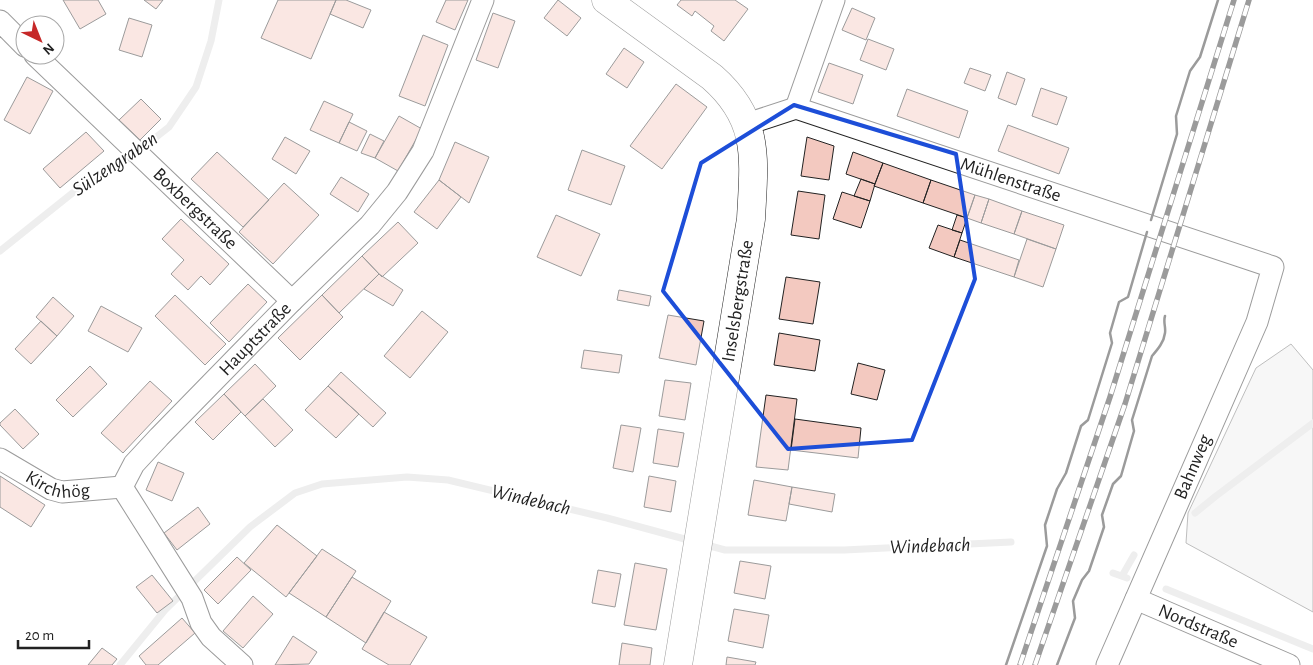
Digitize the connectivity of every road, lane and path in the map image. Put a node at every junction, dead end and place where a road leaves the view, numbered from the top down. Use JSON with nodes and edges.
{"nodes":[{"id":1,"x":484,"y":0,"type":"edge"},
{"id":2,"x":606,"y":0,"type":"edge"},
{"id":3,"x":834,"y":0,"type":"edge"},
{"id":4,"x":0,"y":21,"type":"edge"},
{"id":5,"x":15,"y":36,"type":"edge"},
{"id":6,"x":45,"y":65,"type":"edge"},
{"id":7,"x":796,"y":108,"type":"junction"},
{"id":8,"x":747,"y":124,"type":"junction"},
{"id":9,"x":1273,"y":267,"type":"joint"},
{"id":10,"x":292,"y":301,"type":"junction"},
{"id":11,"x":0,"y":459,"type":"edge"},
{"id":12,"x":122,"y":487,"type":"junction"},
{"id":13,"x":1136,"y":599,"type":"junction"},
{"id":14,"x":1279,"y":663,"type":"edge"},
{"id":15,"x":242,"y":665,"type":"edge"},
{"id":16,"x":678,"y":665,"type":"edge"},
{"id":17,"x":1107,"y":665,"type":"edge"}],
"edges":[{"from":1,"to":10,"type":"street","name":"Hauptstraße"},
{"from":2,"to":8,"type":"street","name":"Inselsbergstraße"},
{"from":3,"to":7,"type":"street"},
{"from":4,"to":5,"type":"street"},
{"from":6,"to":10,"type":"street","name":"Boxbergstraße"},
{"from":7,"to":8,"type":"street"},
{"from":7,"to":9,"type":"street","name":"Mühlenstraße"},
{"from":8,"to":16,"type":"street","name":"Inselsbergstraße"},
{"from":9,"to":13,"type":"street","name":"Bahnweg"},
{"from":10,"to":12,"type":"street","name":"Hauptstraße"},
{"from":11,"to":12,"type":"street","name":"Kirchhög"},
{"from":12,"to":15,"type":"street"},
{"from":13,"to":14,"type":"street","name":"Nordstraße"},
{"from":13,"to":17,"type":"street","name":"Bahnweg"}]}
